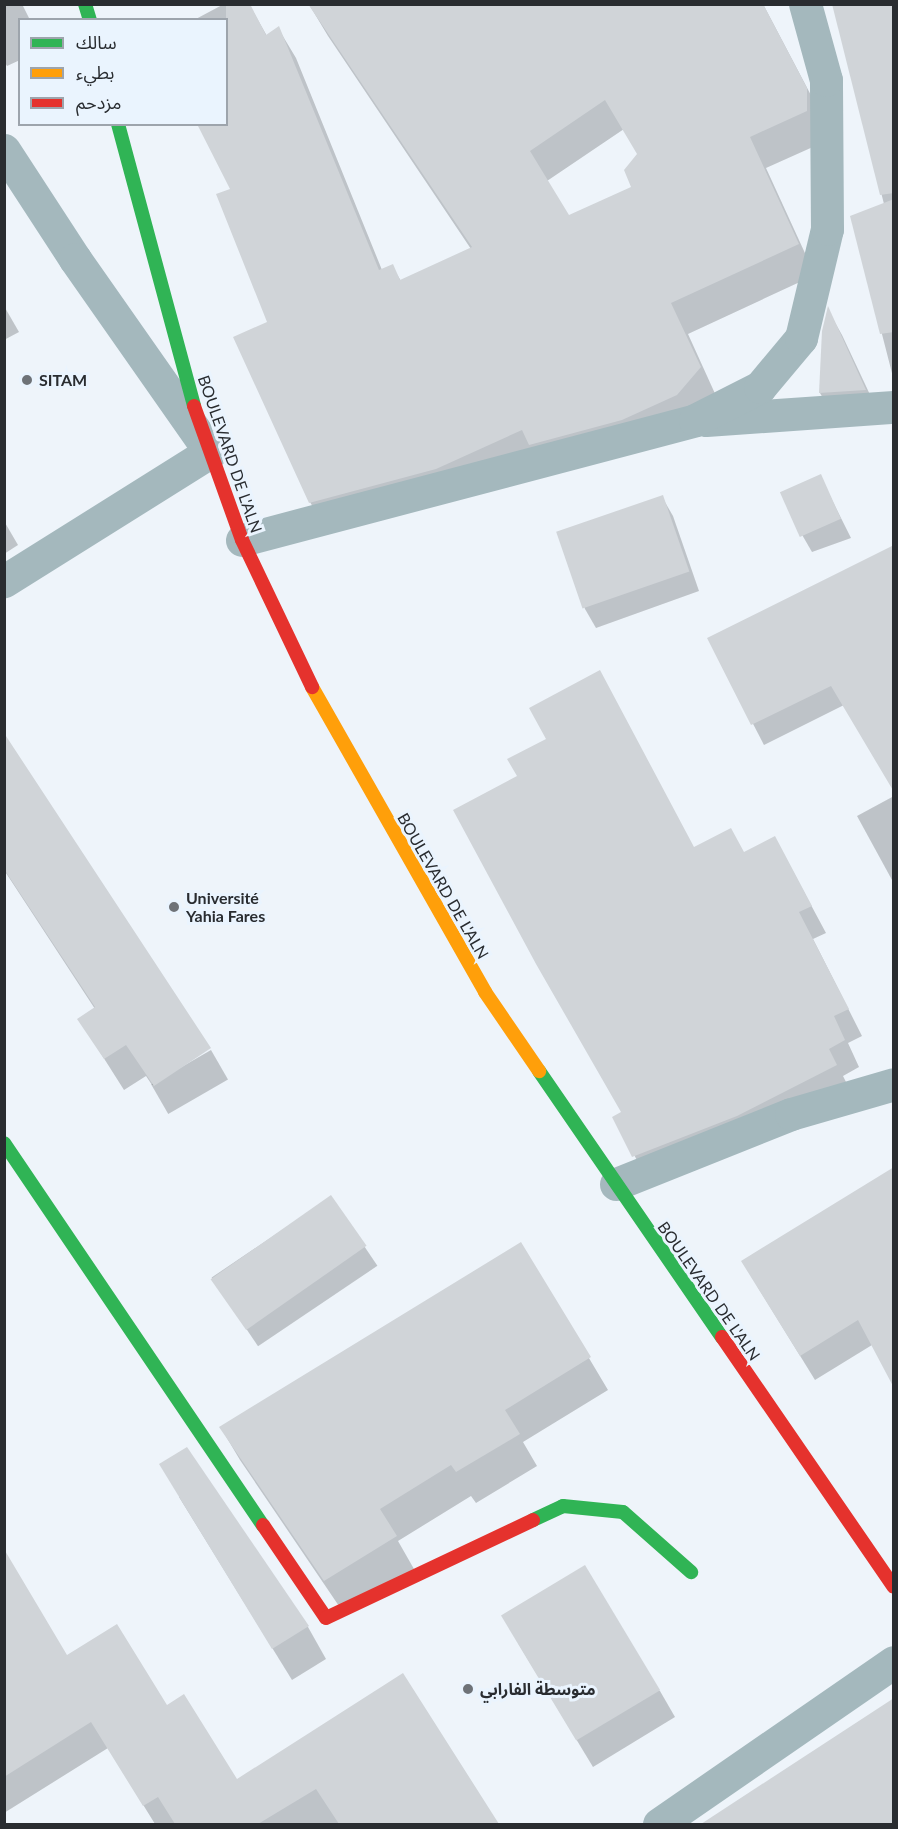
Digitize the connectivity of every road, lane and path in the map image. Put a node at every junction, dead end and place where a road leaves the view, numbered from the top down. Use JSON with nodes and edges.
{"nodes":[{"id":1,"x":804,"y":4,"type":"edge"},
{"id":2,"x":119,"y":126,"type":"edge"},
{"id":3,"x":4,"y":150,"type":"edge"},
{"id":4,"x":894,"y":407,"type":"edge"},
{"id":5,"x":695,"y":420,"type":"junction"},
{"id":6,"x":210,"y":452,"type":"junction"},
{"id":7,"x":242,"y":540,"type":"junction"},
{"id":8,"x":4,"y":581,"type":"edge"},
{"id":9,"x":894,"y":1084,"type":"edge"},
{"id":10,"x":4,"y":1143,"type":"edge"},
{"id":11,"x":616,"y":1184,"type":"junction"},
{"id":12,"x":691,"y":1572,"type":"dead end"},
{"id":13,"x":894,"y":1587,"type":"edge"},
{"id":14,"x":894,"y":1662,"type":"edge"},
{"id":15,"x":659,"y":1824,"type":"edge"}],
"edges":[{"from":1,"to":5,"type":"street"},
{"from":2,"to":6,"type":"main road","name":"BOULEVARD DE L'ALN"},
{"from":3,"to":6,"type":"street"},
{"from":4,"to":5,"type":"street"},
{"from":5,"to":7,"type":"street"},
{"from":6,"to":7,"type":"main road","name":"BOULEVARD DE L'ALN"},
{"from":6,"to":8,"type":"street"},
{"from":7,"to":11,"type":"main road","name":"BOULEVARD DE L'ALN"},
{"from":9,"to":11,"type":"street"},
{"from":10,"to":12,"type":"main road"},
{"from":11,"to":13,"type":"main road","name":"BOULEVARD DE L'ALN"},
{"from":14,"to":15,"type":"street"}]}
